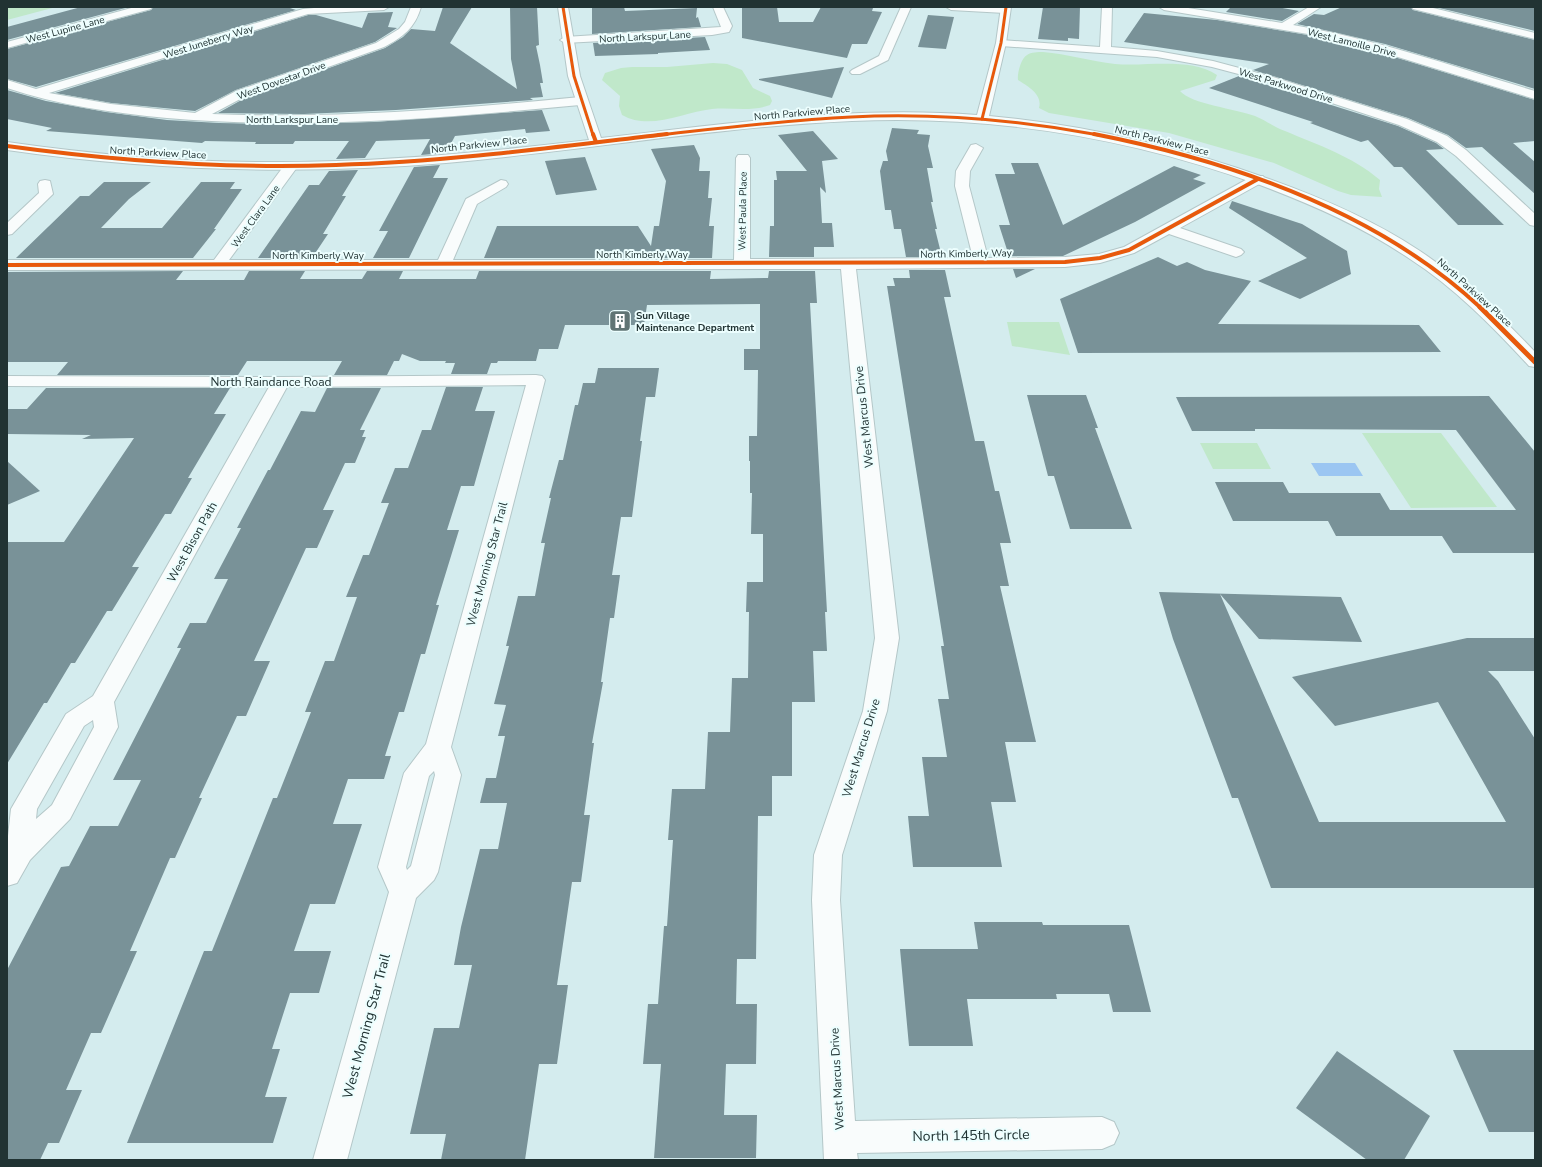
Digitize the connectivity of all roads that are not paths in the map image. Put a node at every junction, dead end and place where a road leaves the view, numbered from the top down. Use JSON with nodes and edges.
{"nodes":[{"id":1,"x":147,"y":7,"type":"edge"},
{"id":2,"x":384,"y":7,"type":"edge"},
{"id":3,"x":416,"y":7,"type":"edge"},
{"id":4,"x":563,"y":7,"type":"edge"},
{"id":5,"x":718,"y":7,"type":"edge"},
{"id":6,"x":906,"y":7,"type":"edge"},
{"id":7,"x":951,"y":7,"type":"edge"},
{"id":8,"x":1107,"y":7,"type":"edge"},
{"id":9,"x":1164,"y":7,"type":"edge"},
{"id":10,"x":1316,"y":7,"type":"edge"},
{"id":11,"x":1416,"y":7,"type":"edge"},
{"id":12,"x":1005,"y":9,"type":"edge"},
{"id":13,"x":1285,"y":26,"type":"junction"},
{"id":14,"x":1535,"y":36,"type":"edge"},
{"id":15,"x":565,"y":40,"type":"junction"},
{"id":16,"x":1001,"y":43,"type":"junction"},
{"id":17,"x":7,"y":45,"type":"edge"},
{"id":18,"x":1105,"y":49,"type":"junction"},
{"id":19,"x":370,"y":50,"type":"junction"},
{"id":20,"x":387,"y":54,"type":"dead end"},
{"id":21,"x":856,"y":72,"type":"dead end"},
{"id":22,"x":7,"y":84,"type":"edge"},
{"id":23,"x":35,"y":93,"type":"junction"},
{"id":24,"x":1535,"y":95,"type":"edge"},
{"id":25,"x":580,"y":101,"type":"junction"},
{"id":26,"x":194,"y":117,"type":"junction"},
{"id":27,"x":982,"y":119,"type":"junction"},
{"id":28,"x":596,"y":142,"type":"junction"},
{"id":29,"x":7,"y":146,"type":"edge"},
{"id":30,"x":976,"y":148,"type":"dead end"},
{"id":31,"x":743,"y":158,"type":"dead end"},
{"id":32,"x":292,"y":166,"type":"junction"},
{"id":33,"x":1258,"y":179,"type":"junction"},
{"id":34,"x":45,"y":184,"type":"dead end"},
{"id":35,"x":501,"y":184,"type":"dead end"},
{"id":36,"x":1535,"y":222,"type":"edge"},
{"id":37,"x":1170,"y":229,"type":"junction"},
{"id":38,"x":7,"y":231,"type":"edge"},
{"id":39,"x":1236,"y":252,"type":"dead end"},
{"id":40,"x":982,"y":263,"type":"junction"},
{"id":41,"x":444,"y":264,"type":"junction"},
{"id":42,"x":742,"y":264,"type":"junction"},
{"id":43,"x":848,"y":264,"type":"junction"},
{"id":44,"x":7,"y":265,"type":"edge"},
{"id":45,"x":218,"y":265,"type":"junction"},
{"id":46,"x":1535,"y":362,"type":"edge"},
{"id":47,"x":7,"y":380,"type":"edge"},
{"id":48,"x":536,"y":380,"type":"joint"},
{"id":49,"x":281,"y":382,"type":"junction"},
{"id":50,"x":102,"y":702,"type":"junction"},
{"id":51,"x":13,"y":863,"type":"edge"},
{"id":52,"x":1102,"y":1133,"type":"dead end"},
{"id":53,"x":841,"y":1148,"type":"edge"},
{"id":54,"x":330,"y":1160,"type":"edge"}],
"edges":[{"from":1,"to":17,"type":"street","name":"West Lupine Lane"},
{"from":2,"to":23,"type":"street","name":"West Juneberry Way"},
{"from":3,"to":19,"type":"street","name":"West Dovestar Drive"},
{"from":4,"to":15,"type":"street"},
{"from":5,"to":15,"type":"street","name":"North Larkspur Lane"},
{"from":6,"to":21,"type":"street"},
{"from":7,"to":12,"type":"street"},
{"from":8,"to":18,"type":"street"},
{"from":9,"to":13,"type":"street","name":"West Lamoille Drive"},
{"from":10,"to":13,"type":"street"},
{"from":11,"to":14,"type":"street"},
{"from":12,"to":16,"type":"street"},
{"from":13,"to":24,"type":"street","name":"West Lamoille Drive"},
{"from":15,"to":25,"type":"street"},
{"from":16,"to":18,"type":"street","name":"West Parkwood Drive"},
{"from":16,"to":27,"type":"street"},
{"from":18,"to":36,"type":"street","name":"West Parkwood Drive"},
{"from":19,"to":20,"type":"street"},
{"from":19,"to":26,"type":"street","name":"West Dovestar Drive"},
{"from":22,"to":23,"type":"street","name":"North Larkspur Lane"},
{"from":23,"to":26,"type":"street","name":"North Larkspur Lane"},
{"from":25,"to":26,"type":"street","name":"North Larkspur Lane"},
{"from":25,"to":28,"type":"street"},
{"from":27,"to":28,"type":"street","name":"North Parkview Place"},
{"from":27,"to":33,"type":"street","name":"North Parkview Place"},
{"from":28,"to":32,"type":"street","name":"North Parkview Place"},
{"from":29,"to":32,"type":"street","name":"North Parkview Place"},
{"from":30,"to":40,"type":"street"},
{"from":31,"to":42,"type":"street","name":"West Paula Place"},
{"from":32,"to":45,"type":"street","name":"West Clara Lane"},
{"from":33,"to":37,"type":"street","name":"North Kimberly Way"},
{"from":33,"to":46,"type":"street","name":"North Parkview Place"},
{"from":34,"to":38,"type":"street"},
{"from":35,"to":41,"type":"street"},
{"from":37,"to":39,"type":"street"},
{"from":37,"to":40,"type":"street","name":"North Kimberly Way"},
{"from":40,"to":43,"type":"street","name":"North Kimberly Way"},
{"from":41,"to":42,"type":"street","name":"North Kimberly Way"},
{"from":41,"to":45,"type":"street","name":"North Kimberly Way"},
{"from":42,"to":43,"type":"street","name":"North Kimberly Way"},
{"from":43,"to":53,"type":"street","name":"West Marcus Drive"},
{"from":44,"to":45,"type":"street","name":"North Kimberly Way"},
{"from":47,"to":49,"type":"street","name":"North Raindance Road"},
{"from":48,"to":49,"type":"street","name":"North Raindance Road"},
{"from":48,"to":54,"type":"street","name":"West Morning Star Trail"},
{"from":49,"to":50,"type":"street","name":"West Bison Path"},
{"from":50,"to":51,"type":"street","name":"West Bison Path"},
{"from":50,"to":51,"type":"street","name":"West Bison Path"},
{"from":52,"to":53,"type":"street","name":"North 145th Circle"}]}
